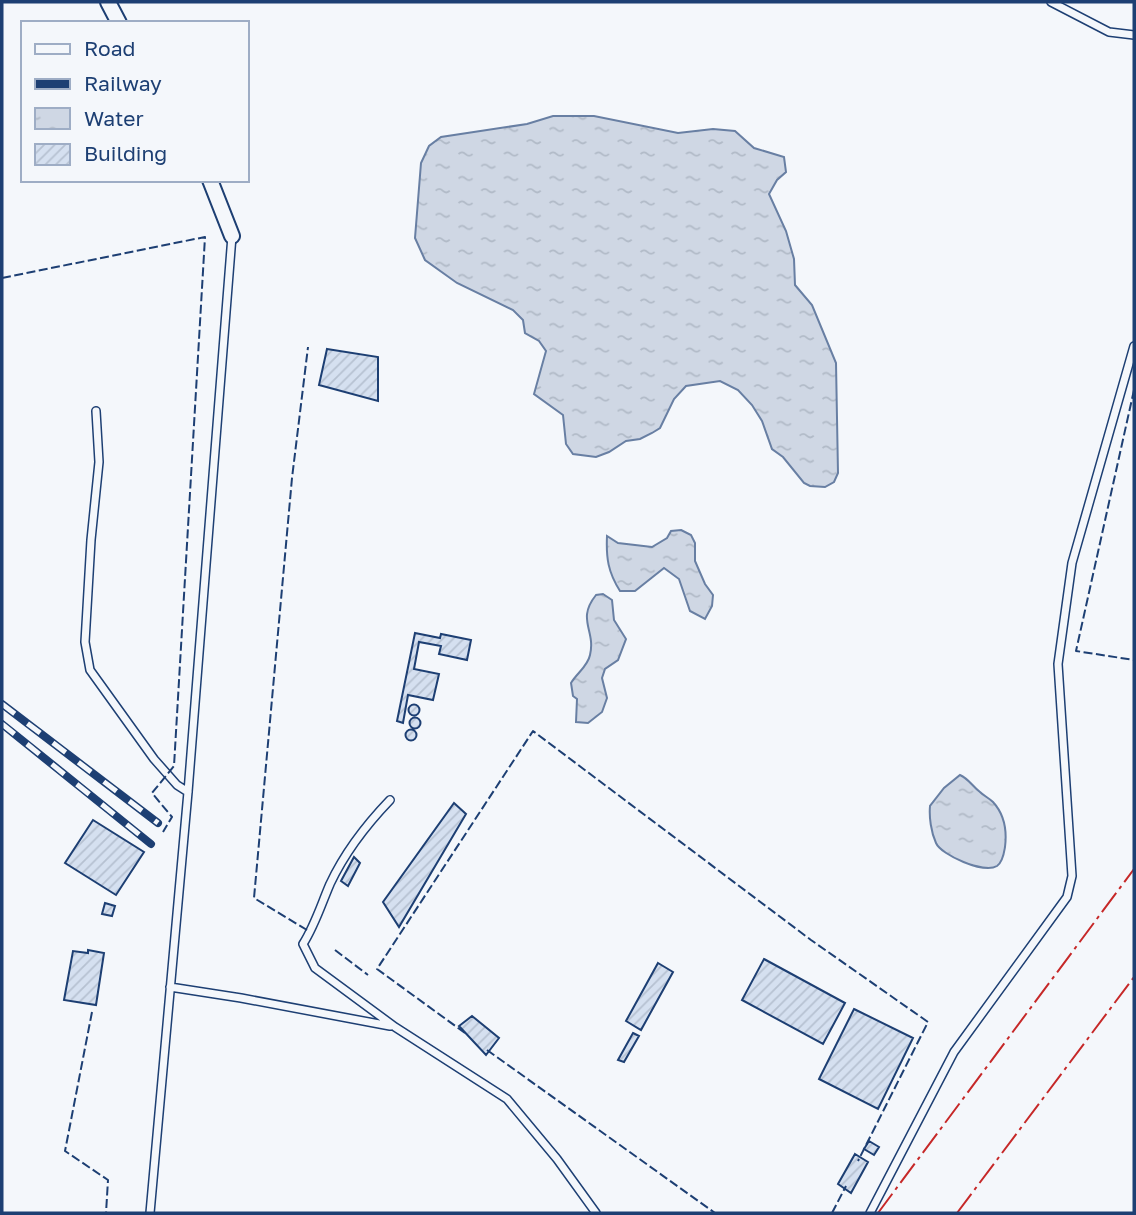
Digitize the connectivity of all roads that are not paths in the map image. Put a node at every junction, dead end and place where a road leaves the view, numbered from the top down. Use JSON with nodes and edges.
{"nodes":[{"id":1,"x":108,"y":2,"type":"edge"},
{"id":2,"x":1051,"y":2,"type":"edge"},
{"id":3,"x":118,"y":21,"type":"edge"},
{"id":4,"x":1134,"y":36,"type":"edge"},
{"id":5,"x":211,"y":182,"type":"edge"},
{"id":6,"x":232,"y":236,"type":"joint"},
{"id":7,"x":1134,"y":345,"type":"edge"},
{"id":8,"x":96,"y":411,"type":"dead end"},
{"id":9,"x":188,"y":792,"type":"junction"},
{"id":10,"x":390,"y":800,"type":"dead end"},
{"id":11,"x":170,"y":987,"type":"junction"},
{"id":12,"x":395,"y":1027,"type":"junction"},
{"id":13,"x":150,"y":1213,"type":"edge"},
{"id":14,"x":596,"y":1213,"type":"edge"},
{"id":15,"x":870,"y":1213,"type":"edge"}],
"edges":[{"from":1,"to":3,"type":"street"},
{"from":2,"to":4,"type":"lane"},
{"from":5,"to":6,"type":"street"},
{"from":6,"to":9,"type":"lane"},
{"from":7,"to":15,"type":"lane"},
{"from":8,"to":9,"type":"lane"},
{"from":9,"to":11,"type":"lane"},
{"from":10,"to":12,"type":"lane"},
{"from":11,"to":12,"type":"lane"},
{"from":11,"to":13,"type":"lane"},
{"from":12,"to":14,"type":"lane"}]}
